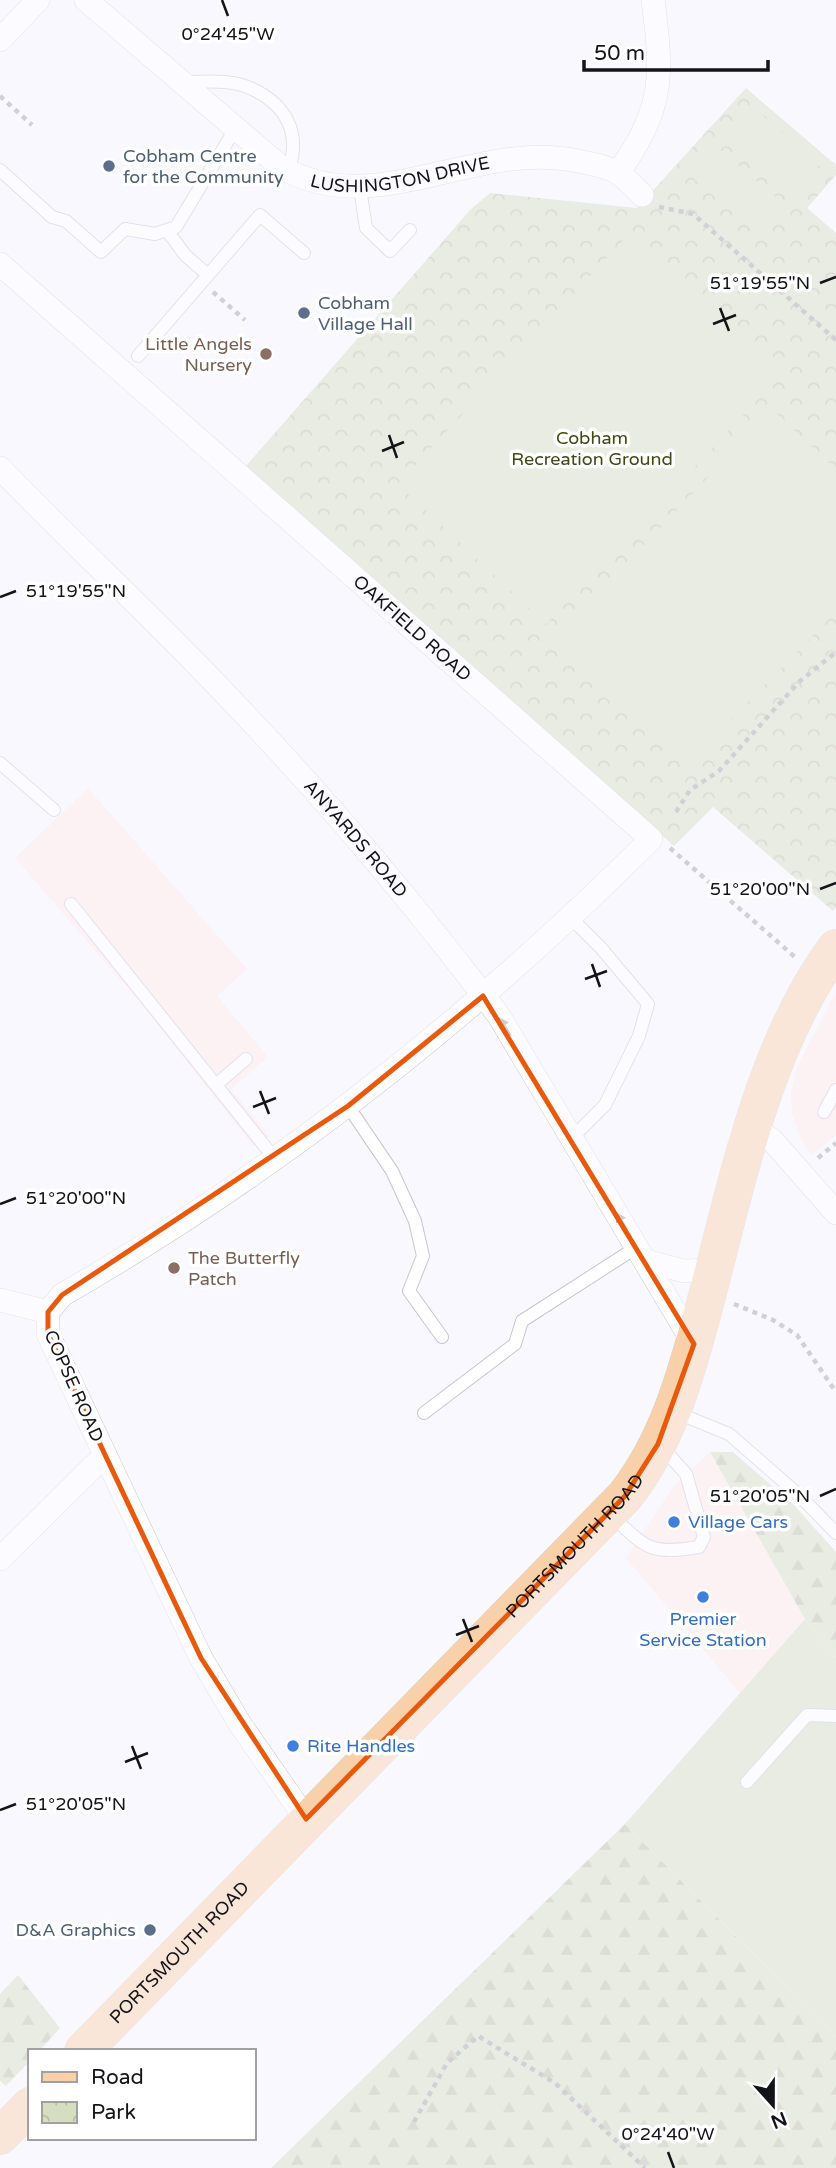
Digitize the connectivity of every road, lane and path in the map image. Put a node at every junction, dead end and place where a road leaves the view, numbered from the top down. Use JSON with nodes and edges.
{"nodes":[{"id":1,"x":38,"y":0,"type":"edge"},
{"id":2,"x":86,"y":0,"type":"edge"},
{"id":3,"x":653,"y":0,"type":"edge"},
{"id":4,"x":0,"y":40,"type":"edge"},
{"id":5,"x":181,"y":82,"type":"junction"},
{"id":6,"x":0,"y":96,"type":"edge"},
{"id":7,"x":32,"y":125,"type":"dead end"},
{"id":8,"x":235,"y":129,"type":"junction"},
{"id":9,"x":0,"y":170,"type":"edge"},
{"id":10,"x":288,"y":171,"type":"junction"},
{"id":11,"x":618,"y":173,"type":"junction"},
{"id":12,"x":360,"y":188,"type":"junction"},
{"id":13,"x":642,"y":195,"type":"joint"},
{"id":14,"x":410,"y":230,"type":"dead end"},
{"id":15,"x":168,"y":232,"type":"junction"},
{"id":16,"x":304,"y":253,"type":"dead end"},
{"id":17,"x":0,"y":264,"type":"edge"},
{"id":18,"x":205,"y":279,"type":"junction"},
{"id":19,"x":245,"y":320,"type":"dead end"},
{"id":20,"x":836,"y":340,"type":"edge"},
{"id":21,"x":138,"y":356,"type":"dead end"},
{"id":22,"x":0,"y":468,"type":"edge"},
{"id":23,"x":836,"y":652,"type":"edge"},
{"id":24,"x":0,"y":763,"type":"edge"},
{"id":25,"x":54,"y":810,"type":"dead end"},
{"id":26,"x":676,"y":812,"type":"dead end"},
{"id":27,"x":651,"y":839,"type":"junction"},
{"id":28,"x":71,"y":904,"type":"dead end"},
{"id":29,"x":571,"y":918,"type":"junction"},
{"id":30,"x":826,"y":962,"type":"edge"},
{"id":31,"x":483,"y":996,"type":"junction"},
{"id":32,"x":246,"y":1059,"type":"dead end"},
{"id":33,"x":217,"y":1084,"type":"junction"},
{"id":34,"x":836,"y":1090,"type":"edge"},
{"id":35,"x":348,"y":1107,"type":"junction"},
{"id":36,"x":824,"y":1112,"type":"dead end"},
{"id":37,"x":754,"y":1129,"type":"junction"},
{"id":38,"x":573,"y":1138,"type":"junction"},
{"id":39,"x":275,"y":1159,"type":"junction"},
{"id":40,"x":836,"y":1213,"type":"edge"},
{"id":41,"x":641,"y":1254,"type":"junction"},
{"id":42,"x":715,"y":1270,"type":"junction"},
{"id":43,"x":0,"y":1300,"type":"edge"},
{"id":44,"x":734,"y":1304,"type":"dead end"},
{"id":45,"x":48,"y":1312,"type":"junction"},
{"id":46,"x":442,"y":1337,"type":"dead end"},
{"id":47,"x":694,"y":1344,"type":"junction"},
{"id":48,"x":836,"y":1392,"type":"edge"},
{"id":49,"x":672,"y":1410,"type":"junction"},
{"id":50,"x":424,"y":1413,"type":"dead end"},
{"id":51,"x":658,"y":1444,"type":"junction"},
{"id":52,"x":105,"y":1455,"type":"junction"},
{"id":53,"x":609,"y":1513,"type":"junction"},
{"id":54,"x":836,"y":1533,"type":"edge"},
{"id":55,"x":0,"y":1559,"type":"edge"},
{"id":56,"x":836,"y":1716,"type":"edge"},
{"id":57,"x":747,"y":1782,"type":"dead end"},
{"id":58,"x":306,"y":1819,"type":"junction"},
{"id":59,"x":85,"y":2049,"type":"edge"},
{"id":60,"x":414,"y":2122,"type":"dead end"},
{"id":61,"x":645,"y":2168,"type":"edge"}],
"edges":[{"from":1,"to":4,"type":"street"},
{"from":2,"to":5,"type":"street","name":"LUSHINGTON DRIVE"},
{"from":3,"to":11,"type":"street"},
{"from":5,"to":8,"type":"street","name":"LUSHINGTON DRIVE"},
{"from":5,"to":10,"type":"lane"},
{"from":6,"to":7,"type":"path"},
{"from":8,"to":10,"type":"street","name":"LUSHINGTON DRIVE"},
{"from":8,"to":15,"type":"lane"},
{"from":9,"to":15,"type":"lane"},
{"from":10,"to":12,"type":"street","name":"LUSHINGTON DRIVE"},
{"from":11,"to":12,"type":"street","name":"LUSHINGTON DRIVE"},
{"from":11,"to":13,"type":"street","name":"LUSHINGTON DRIVE"},
{"from":12,"to":14,"type":"lane"},
{"from":13,"to":20,"type":"path"},
{"from":15,"to":18,"type":"lane"},
{"from":16,"to":18,"type":"lane"},
{"from":17,"to":27,"type":"street","name":"OAKFIELD ROAD"},
{"from":18,"to":19,"type":"path"},
{"from":18,"to":21,"type":"lane"},
{"from":22,"to":31,"type":"street","name":"ANYARDS ROAD"},
{"from":23,"to":26,"type":"path"},
{"from":24,"to":25,"type":"lane"},
{"from":27,"to":29,"type":"street"},
{"from":27,"to":30,"type":"path"},
{"from":28,"to":33,"type":"lane"},
{"from":29,"to":31,"type":"street"},
{"from":29,"to":38,"type":"lane"},
{"from":30,"to":37,"type":"main road","name":"PORTSMOUTH ROAD"},
{"from":31,"to":35,"type":"street","name":"COPSE ROAD"},
{"from":38,"to":31,"type":"street","name":"ANYARDS ROAD","one_way":true},
{"from":32,"to":33,"type":"lane"},
{"from":33,"to":39,"type":"lane"},
{"from":34,"to":36,"type":"lane"},
{"from":35,"to":39,"type":"street","name":"COPSE ROAD"},
{"from":35,"to":46,"type":"lane"},
{"from":37,"to":40,"type":"street"},
{"from":37,"to":42,"type":"main road","name":"PORTSMOUTH ROAD"},
{"from":41,"to":38,"type":"street","name":"ANYARDS ROAD","one_way":true},
{"from":39,"to":45,"type":"street","name":"COPSE ROAD"},
{"from":41,"to":42,"type":"street"},
{"from":41,"to":47,"type":"street","name":"ANYARDS ROAD"},
{"from":41,"to":50,"type":"lane"},
{"from":42,"to":47,"type":"main road","name":"PORTSMOUTH ROAD"},
{"from":43,"to":45,"type":"street"},
{"from":44,"to":48,"type":"path"},
{"from":45,"to":52,"type":"street","name":"COPSE ROAD"},
{"from":47,"to":49,"type":"main road","name":"PORTSMOUTH ROAD"},
{"from":49,"to":51,"type":"main road","name":"PORTSMOUTH ROAD"},
{"from":49,"to":54,"type":"lane"},
{"from":51,"to":53,"type":"main road","name":"PORTSMOUTH ROAD"},
{"from":51,"to":53,"type":"lane"},
{"from":52,"to":55,"type":"street"},
{"from":52,"to":58,"type":"street","name":"COPSE ROAD"},
{"from":53,"to":58,"type":"main road","name":"PORTSMOUTH ROAD"},
{"from":56,"to":57,"type":"lane"},
{"from":58,"to":59,"type":"main road","name":"PORTSMOUTH ROAD"},
{"from":60,"to":61,"type":"path"}]}
